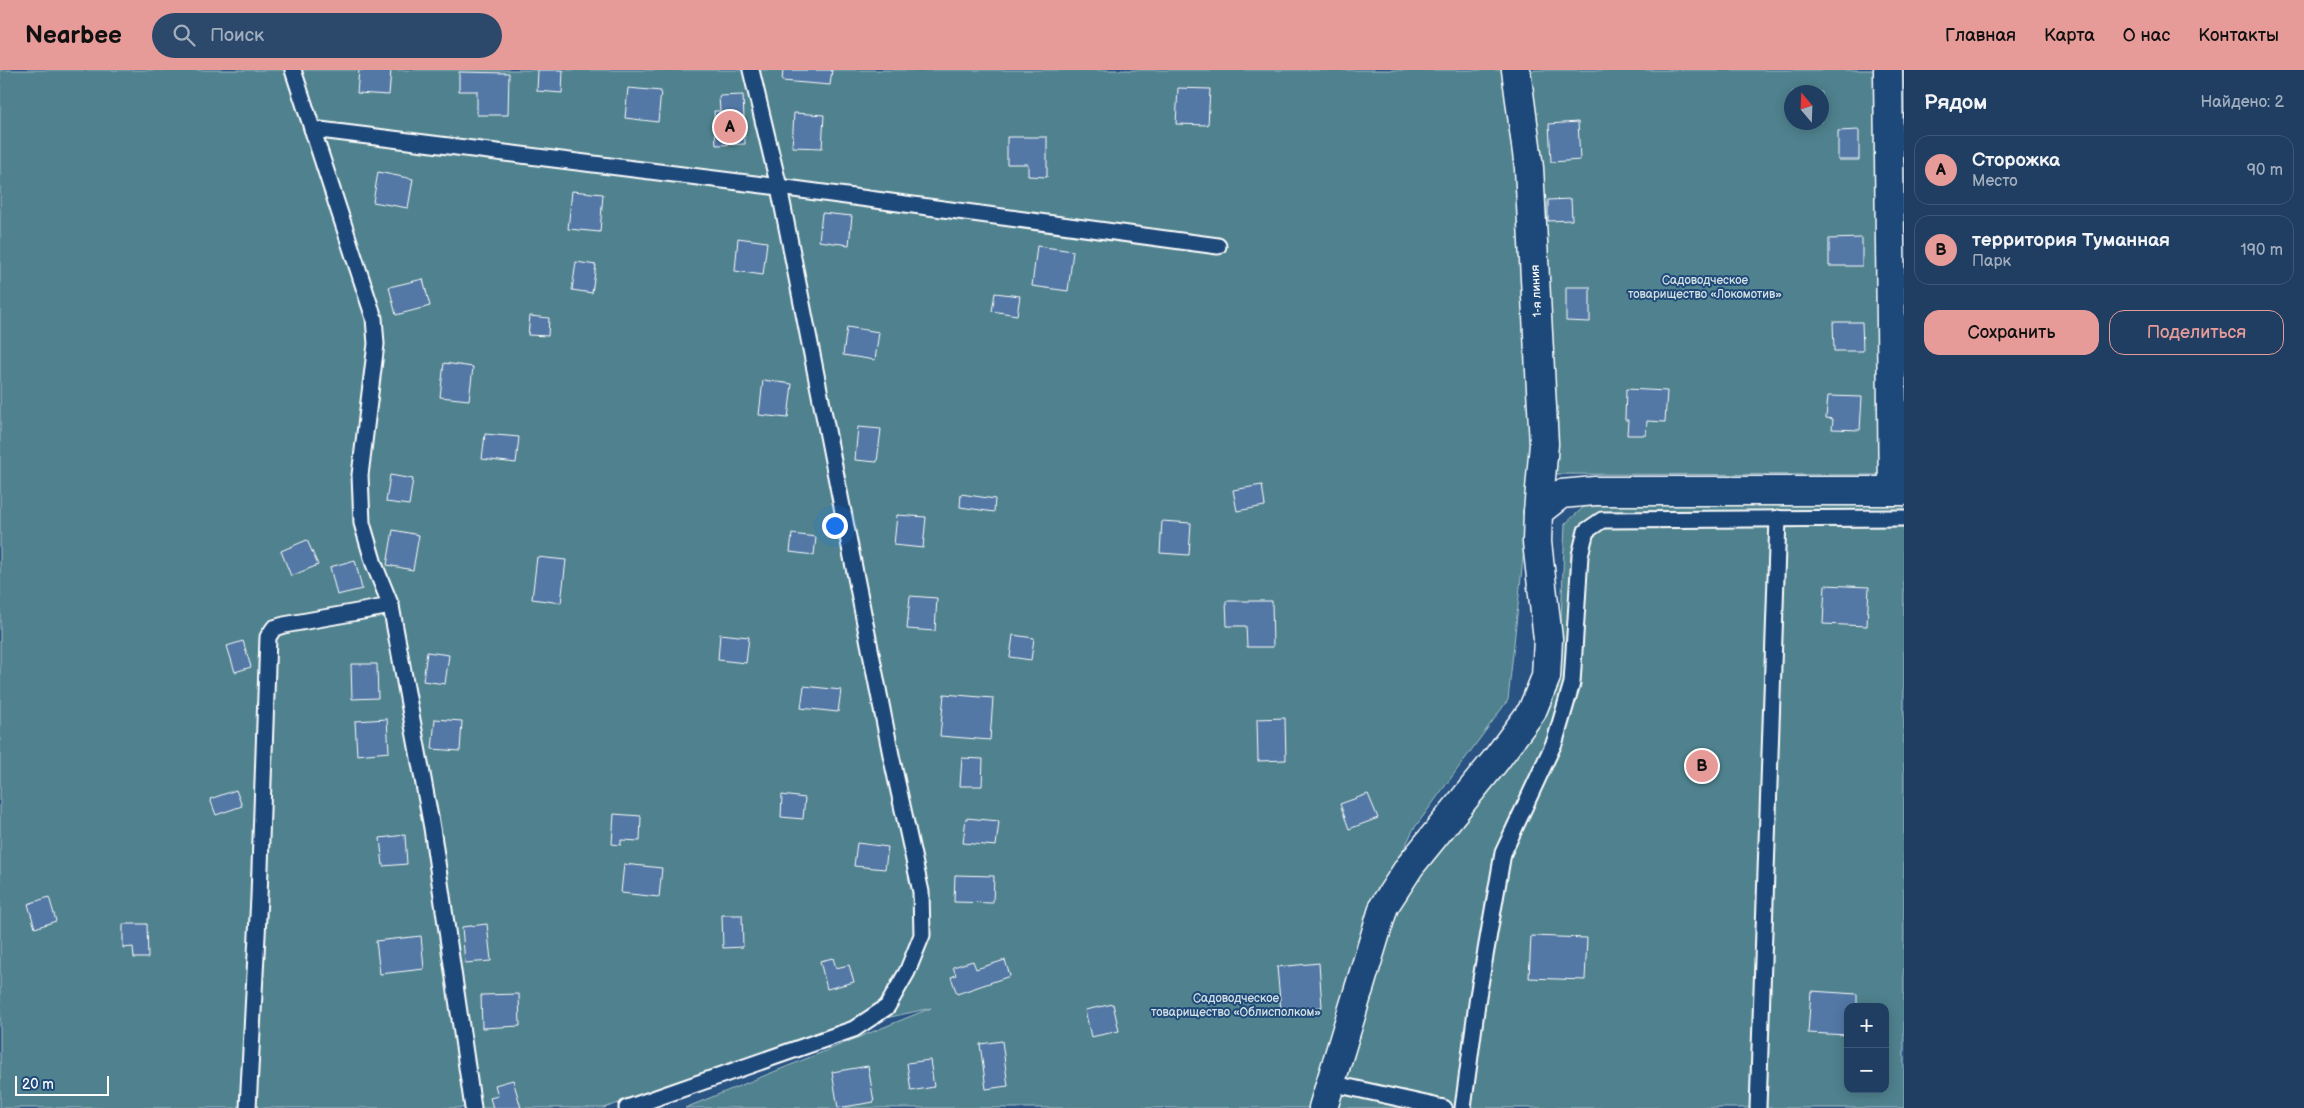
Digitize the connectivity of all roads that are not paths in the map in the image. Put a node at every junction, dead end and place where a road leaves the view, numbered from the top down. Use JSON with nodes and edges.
{"nodes":[{"id":1,"x":292,"y":70,"type":"edge"},
{"id":2,"x":751,"y":70,"type":"edge"},
{"id":3,"x":1516,"y":70,"type":"edge"},
{"id":4,"x":1888,"y":70,"type":"edge"},
{"id":5,"x":312,"y":128,"type":"junction"},
{"id":6,"x":779,"y":187,"type":"junction"},
{"id":7,"x":1218,"y":246,"type":"dead end"},
{"id":8,"x":1899,"y":491,"type":"edge"},
{"id":9,"x":1538,"y":512,"type":"junction"},
{"id":10,"x":1778,"y":518,"type":"junction"},
{"id":11,"x":1904,"y":518,"type":"edge"},
{"id":12,"x":391,"y":606,"type":"junction"},
{"id":13,"x":1327,"y":1096,"type":"edge"},
{"id":14,"x":248,"y":1108,"type":"edge"},
{"id":15,"x":473,"y":1108,"type":"edge"},
{"id":16,"x":627,"y":1108,"type":"edge"},
{"id":17,"x":1444,"y":1108,"type":"edge"},
{"id":18,"x":1463,"y":1108,"type":"edge"},
{"id":19,"x":1758,"y":1108,"type":"edge"}],
"edges":[{"from":1,"to":5,"type":"lane"},
{"from":2,"to":6,"type":"lane"},
{"from":3,"to":9,"type":"street","name":"1-я линия"},
{"from":4,"to":8,"type":"street"},
{"from":5,"to":6,"type":"lane"},
{"from":5,"to":12,"type":"lane"},
{"from":6,"to":7,"type":"lane"},
{"from":6,"to":16,"type":"lane"},
{"from":8,"to":9,"type":"street"},
{"from":9,"to":13,"type":"street","name":"1-я линия"},
{"from":10,"to":11,"type":"lane"},
{"from":10,"to":18,"type":"lane"},
{"from":10,"to":19,"type":"lane"},
{"from":12,"to":14,"type":"lane"},
{"from":12,"to":15,"type":"lane"},
{"from":13,"to":17,"type":"lane"}]}
